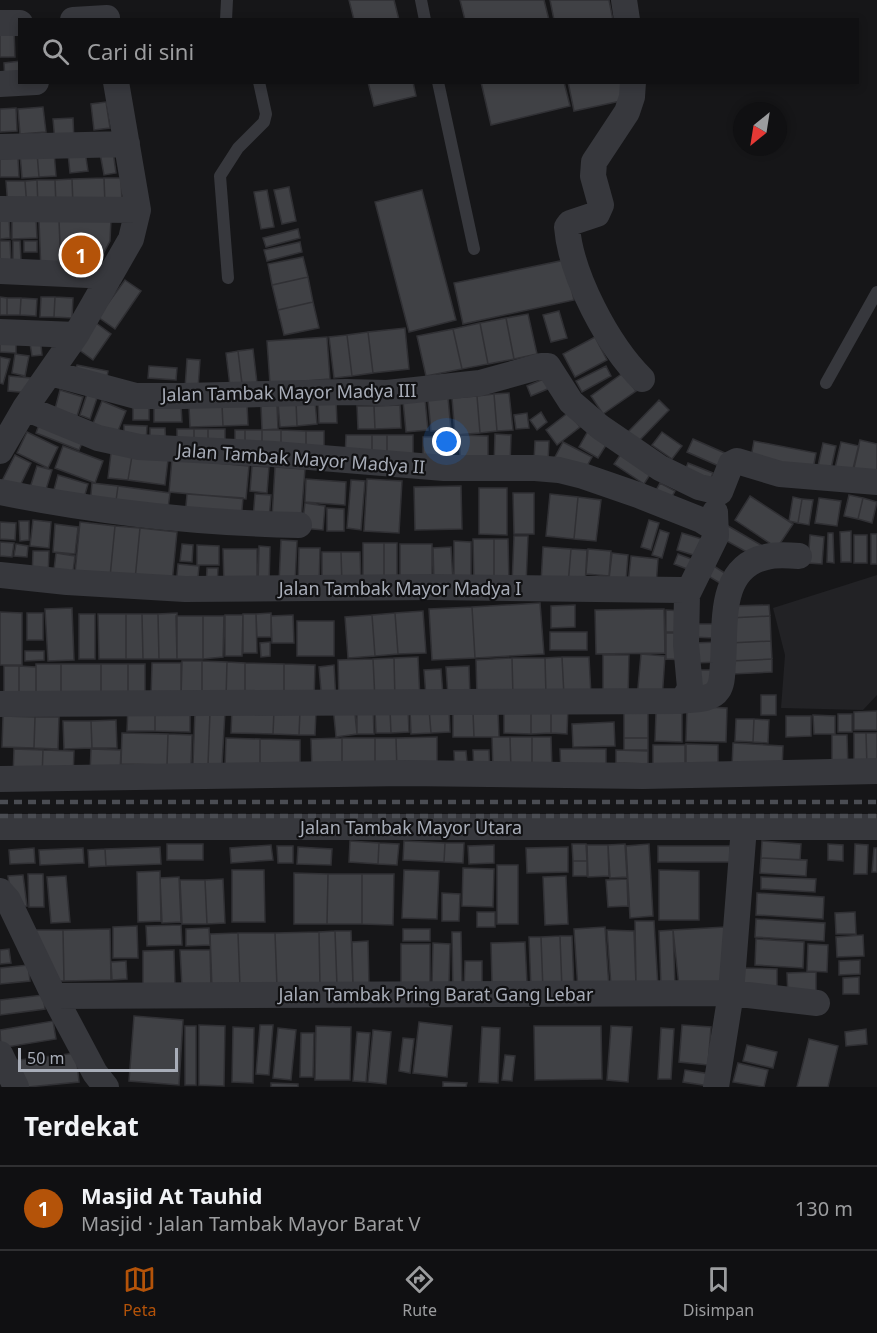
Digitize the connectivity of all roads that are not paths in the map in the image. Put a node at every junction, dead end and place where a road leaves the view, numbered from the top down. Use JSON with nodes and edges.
{"nodes":[{"id":1,"x":227,"y":0,"type":"edge"},
{"id":2,"x":421,"y":0,"type":"edge"},
{"id":3,"x":624,"y":0,"type":"edge"},
{"id":4,"x":106,"y":12,"type":"edge"},
{"id":5,"x":81,"y":18,"type":"edge"},
{"id":6,"x":226,"y":18,"type":"edge"},
{"id":7,"x":425,"y":18,"type":"edge"},
{"id":8,"x":627,"y":18,"type":"edge"},
{"id":9,"x":0,"y":23,"type":"edge"},
{"id":10,"x":18,"y":23,"type":"edge"},
{"id":11,"x":18,"y":83,"type":"edge"},
{"id":12,"x":0,"y":84,"type":"edge"},
{"id":13,"x":116,"y":84,"type":"edge"},
{"id":14,"x":259,"y":84,"type":"edge"},
{"id":15,"x":438,"y":84,"type":"edge"},
{"id":16,"x":633,"y":84,"type":"edge"},
{"id":17,"x":127,"y":144,"type":"junction"},
{"id":18,"x":0,"y":147,"type":"edge"},
{"id":19,"x":0,"y":209,"type":"edge"},
{"id":20,"x":138,"y":210,"type":"junction"},
{"id":21,"x":474,"y":249,"type":"dead end"},
{"id":22,"x":0,"y":271,"type":"edge"},
{"id":23,"x":110,"y":276,"type":"junction"},
{"id":24,"x":228,"y":278,"type":"dead end"},
{"id":25,"x":877,"y":292,"type":"edge"},
{"id":26,"x":0,"y":332,"type":"edge"},
{"id":27,"x":76,"y":335,"type":"junction"},
{"id":28,"x":50,"y":373,"type":"junction"},
{"id":29,"x":642,"y":379,"type":"dead end"},
{"id":30,"x":826,"y":383,"type":"dead end"},
{"id":31,"x":25,"y":408,"type":"junction"},
{"id":32,"x":0,"y":451,"type":"edge"},
{"id":33,"x":877,"y":482,"type":"edge"},
{"id":34,"x":709,"y":490,"type":"junction"},
{"id":35,"x":0,"y":492,"type":"edge"},
{"id":36,"x":299,"y":525,"type":"dead end"},
{"id":37,"x":714,"y":528,"type":"junction"},
{"id":38,"x":799,"y":556,"type":"dead end"},
{"id":39,"x":0,"y":574,"type":"edge"},
{"id":40,"x":687,"y":595,"type":"junction"},
{"id":41,"x":679,"y":701,"type":"junction"},
{"id":42,"x":0,"y":704,"type":"edge"},
{"id":43,"x":877,"y":771,"type":"edge"},
{"id":44,"x":0,"y":779,"type":"edge"},
{"id":45,"x":0,"y":827,"type":"edge"},
{"id":46,"x":744,"y":827,"type":"junction"},
{"id":47,"x":877,"y":827,"type":"edge"},
{"id":48,"x":0,"y":891,"type":"edge"},
{"id":49,"x":731,"y":993,"type":"junction"},
{"id":50,"x":54,"y":996,"type":"junction"},
{"id":51,"x":817,"y":1002,"type":"dead end"},
{"id":52,"x":0,"y":1054,"type":"edge"},
{"id":53,"x":16,"y":1087,"type":"edge"},
{"id":54,"x":106,"y":1087,"type":"edge"},
{"id":55,"x":716,"y":1087,"type":"edge"}],
"edges":[{"from":1,"to":6,"type":"lane"},
{"from":2,"to":7,"type":"lane"},
{"from":3,"to":8,"type":"street"},
{"from":4,"to":5,"type":"street"},
{"from":9,"to":10,"type":"street"},
{"from":11,"to":12,"type":"street"},
{"from":13,"to":17,"type":"street"},
{"from":14,"to":24,"type":"lane"},
{"from":15,"to":21,"type":"lane"},
{"from":16,"to":29,"type":"street"},
{"from":17,"to":18,"type":"street"},
{"from":17,"to":20,"type":"street"},
{"from":19,"to":20,"type":"street"},
{"from":20,"to":23,"type":"street"},
{"from":22,"to":23,"type":"street"},
{"from":23,"to":27,"type":"street"},
{"from":25,"to":30,"type":"lane"},
{"from":26,"to":27,"type":"street"},
{"from":27,"to":28,"type":"street"},
{"from":28,"to":31,"type":"street"},
{"from":28,"to":34,"type":"street","name":"Jalan Tambak Mayor Madya III"},
{"from":31,"to":32,"type":"street"},
{"from":31,"to":37,"type":"street","name":"Jalan Tambak Mayor Madya II"},
{"from":33,"to":34,"type":"street"},
{"from":34,"to":37,"type":"street"},
{"from":35,"to":36,"type":"street"},
{"from":37,"to":40,"type":"street"},
{"from":38,"to":41,"type":"street"},
{"from":39,"to":40,"type":"street","name":"Jalan Tambak Mayor Madya I"},
{"from":40,"to":41,"type":"street"},
{"from":41,"to":42,"type":"street"},
{"from":43,"to":44,"type":"street"},
{"from":45,"to":46,"type":"street","name":"Jalan Tambak Mayor Utara"},
{"from":46,"to":47,"type":"street","name":"Jalan Tambak Mayor Utara"},
{"from":46,"to":49,"type":"street"},
{"from":48,"to":50,"type":"street"},
{"from":49,"to":50,"type":"street","name":"Jalan Tambak Pring Barat Gang Lebar"},
{"from":49,"to":51,"type":"street","name":"Jalan Tambak Pring Barat Gang Lebar"},
{"from":49,"to":55,"type":"street"},
{"from":50,"to":54,"type":"street"},
{"from":52,"to":53,"type":"street"}]}
